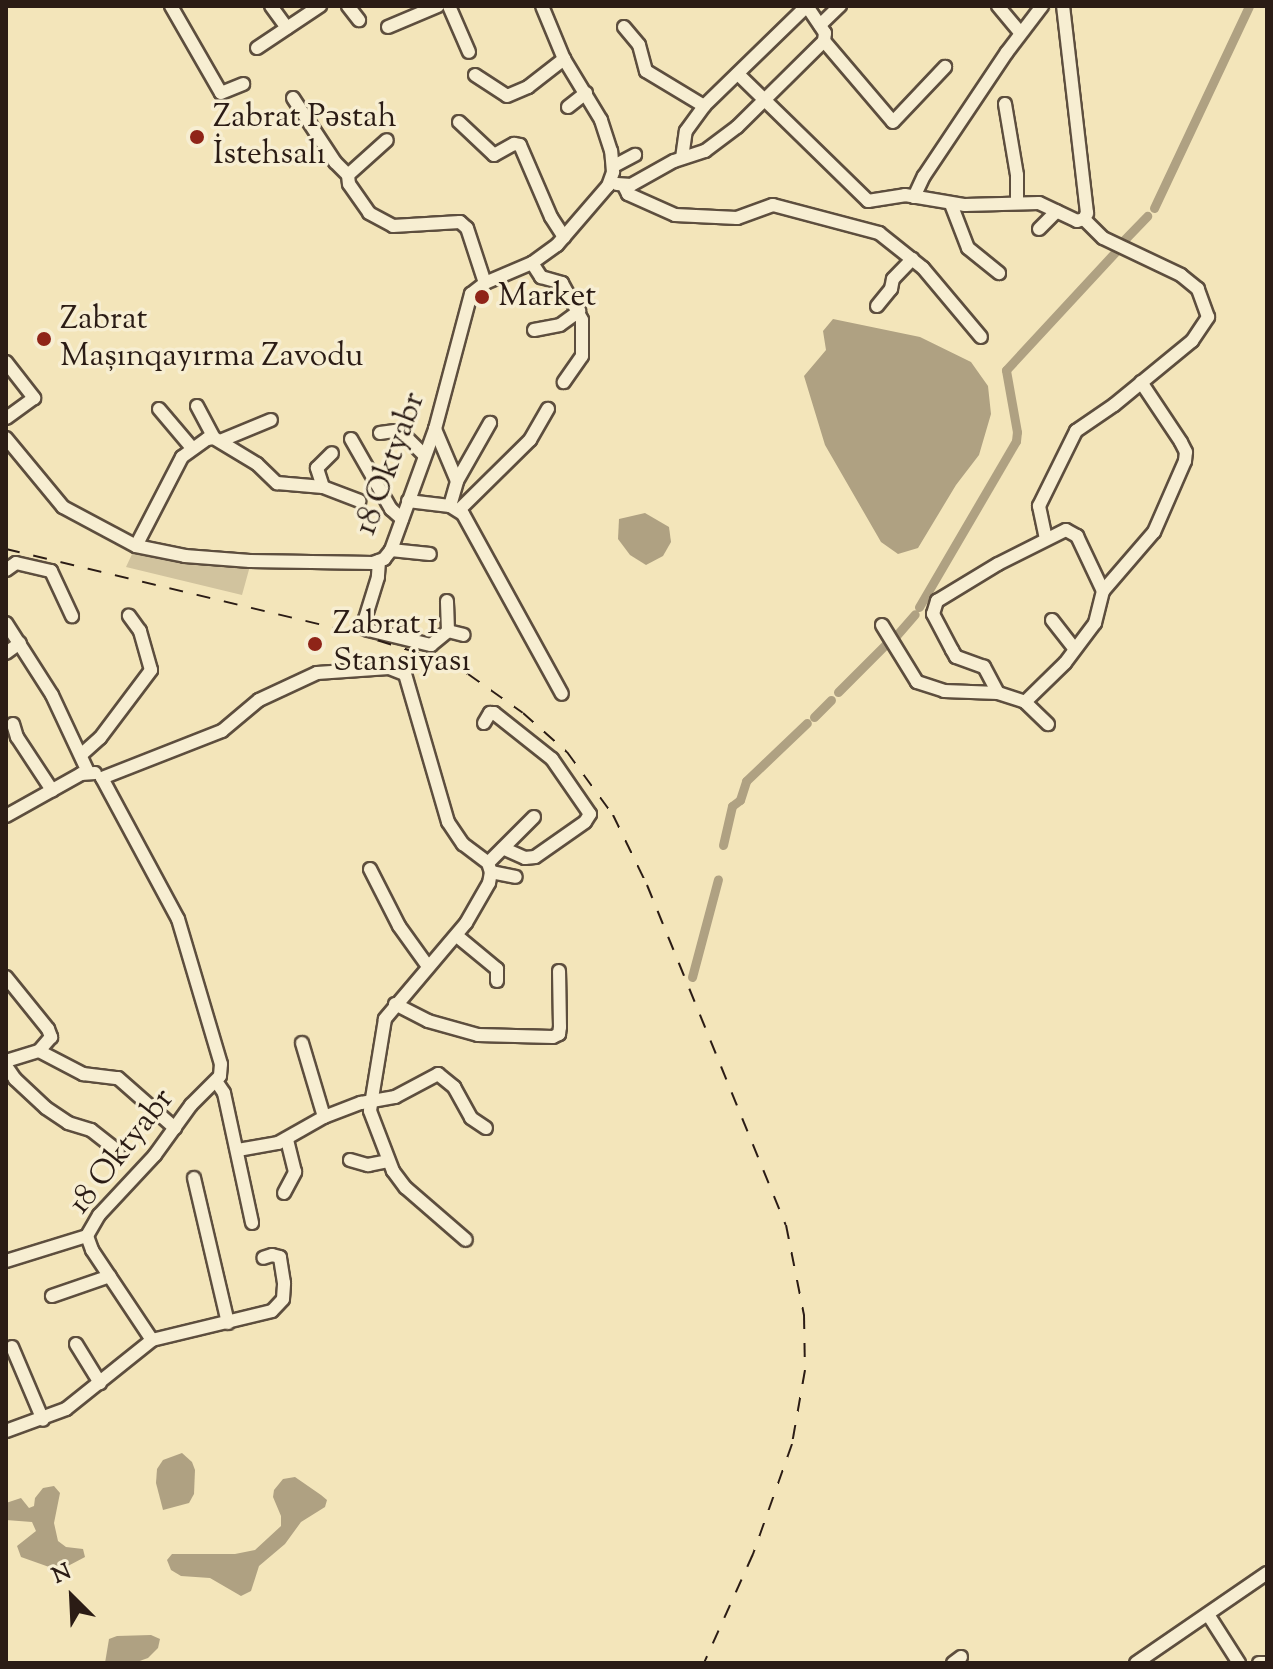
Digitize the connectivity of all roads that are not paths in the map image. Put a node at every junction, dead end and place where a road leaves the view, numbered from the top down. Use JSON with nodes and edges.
{"nodes":[{"id":1,"x":171,"y":6,"type":"edge"},
{"id":2,"x":271,"y":6,"type":"edge"},
{"id":3,"x":320,"y":6,"type":"edge"},
{"id":4,"x":348,"y":6,"type":"edge"},
{"id":5,"x":438,"y":6,"type":"edge"},
{"id":6,"x":449,"y":6,"type":"edge"},
{"id":7,"x":542,"y":6,"type":"edge"},
{"id":8,"x":807,"y":6,"type":"edge"},
{"id":9,"x":840,"y":6,"type":"edge"},
{"id":10,"x":998,"y":6,"type":"edge"},
{"id":11,"x":1042,"y":6,"type":"edge"},
{"id":12,"x":1063,"y":6,"type":"edge"},
{"id":13,"x":421,"y":8,"type":"edge"},
{"id":14,"x":359,"y":20,"type":"dead end"},
{"id":15,"x":820,"y":25,"type":"junction"},
{"id":16,"x":388,"y":27,"type":"dead end"},
{"id":17,"x":624,"y":27,"type":"dead end"},
{"id":18,"x":287,"y":28,"type":"junction"},
{"id":19,"x":1020,"y":32,"type":"junction"},
{"id":20,"x":824,"y":41,"type":"junction"},
{"id":21,"x":257,"y":48,"type":"dead end"},
{"id":22,"x":469,"y":52,"type":"dead end"},
{"id":23,"x":564,"y":59,"type":"junction"},
{"id":24,"x":945,"y":67,"type":"dead end"},
{"id":25,"x":738,"y":74,"type":"junction"},
{"id":26,"x":475,"y":75,"type":"dead end"},
{"id":27,"x":243,"y":84,"type":"dead end"},
{"id":28,"x":586,"y":93,"type":"junction"},
{"id":29,"x":293,"y":98,"type":"dead end"},
{"id":30,"x":764,"y":100,"type":"junction"},
{"id":31,"x":1005,"y":104,"type":"dead end"},
{"id":32,"x":704,"y":106,"type":"junction"},
{"id":33,"x":568,"y":107,"type":"dead end"},
{"id":34,"x":459,"y":122,"type":"dead end"},
{"id":35,"x":387,"y":140,"type":"dead end"},
{"id":36,"x":635,"y":155,"type":"dead end"},
{"id":37,"x":682,"y":158,"type":"junction"},
{"id":38,"x":614,"y":166,"type":"junction"},
{"id":39,"x":348,"y":175,"type":"junction"},
{"id":40,"x":610,"y":181,"type":"junction"},
{"id":41,"x":624,"y":186,"type":"junction"},
{"id":42,"x":914,"y":197,"type":"junction"},
{"id":43,"x":1017,"y":203,"type":"junction"},
{"id":44,"x":951,"y":204,"type":"junction"},
{"id":45,"x":1057,"y":211,"type":"junction"},
{"id":46,"x":1084,"y":219,"type":"junction"},
{"id":47,"x":1039,"y":229,"type":"dead end"},
{"id":48,"x":564,"y":237,"type":"junction"},
{"id":49,"x":912,"y":259,"type":"junction"},
{"id":50,"x":532,"y":263,"type":"junction"},
{"id":51,"x":999,"y":273,"type":"dead end"},
{"id":52,"x":485,"y":283,"type":"junction"},
{"id":53,"x":877,"y":306,"type":"dead end"},
{"id":54,"x":579,"y":311,"type":"junction"},
{"id":55,"x":534,"y":330,"type":"dead end"},
{"id":56,"x":981,"y":337,"type":"dead end"},
{"id":57,"x":6,"y":362,"type":"edge"},
{"id":58,"x":564,"y":382,"type":"dead end"},
{"id":59,"x":1141,"y":382,"type":"junction"},
{"id":60,"x":197,"y":406,"type":"dead end"},
{"id":61,"x":159,"y":409,"type":"dead end"},
{"id":62,"x":548,"y":409,"type":"dead end"},
{"id":63,"x":6,"y":418,"type":"edge"},
{"id":64,"x":271,"y":420,"type":"dead end"},
{"id":65,"x":490,"y":423,"type":"dead end"},
{"id":66,"x":435,"y":429,"type":"junction"},
{"id":67,"x":380,"y":433,"type":"dead end"},
{"id":68,"x":6,"y":438,"type":"edge"},
{"id":69,"x":351,"y":439,"type":"dead end"},
{"id":70,"x":217,"y":440,"type":"junction"},
{"id":71,"x":192,"y":448,"type":"junction"},
{"id":72,"x":332,"y":453,"type":"dead end"},
{"id":73,"x":423,"y":454,"type":"junction"},
{"id":74,"x":457,"y":481,"type":"junction"},
{"id":75,"x":323,"y":487,"type":"junction"},
{"id":76,"x":359,"y":501,"type":"dead end"},
{"id":77,"x":408,"y":501,"type":"junction"},
{"id":78,"x":455,"y":508,"type":"junction"},
{"id":79,"x":402,"y":519,"type":"junction"},
{"id":80,"x":1046,"y":539,"type":"junction"},
{"id":81,"x":136,"y":546,"type":"junction"},
{"id":82,"x":391,"y":550,"type":"junction"},
{"id":83,"x":430,"y":554,"type":"dead end"},
{"id":84,"x":379,"y":561,"type":"junction"},
{"id":85,"x":6,"y":570,"type":"edge"},
{"id":86,"x":1103,"y":591,"type":"junction"},
{"id":87,"x":447,"y":601,"type":"dead end"},
{"id":88,"x":72,"y":616,"type":"dead end"},
{"id":89,"x":129,"y":616,"type":"dead end"},
{"id":90,"x":1052,"y":620,"type":"dead end"},
{"id":91,"x":6,"y":623,"type":"edge"},
{"id":92,"x":882,"y":625,"type":"dead end"},
{"id":93,"x":448,"y":631,"type":"junction"},
{"id":94,"x":464,"y":635,"type":"dead end"},
{"id":95,"x":20,"y":643,"type":"junction"},
{"id":96,"x":1074,"y":648,"type":"junction"},
{"id":97,"x":6,"y":653,"type":"edge"},
{"id":98,"x":998,"y":693,"type":"junction"},
{"id":99,"x":562,"y":694,"type":"dead end"},
{"id":100,"x":1025,"y":702,"type":"junction"},
{"id":101,"x":484,"y":723,"type":"dead end"},
{"id":102,"x":13,"y":724,"type":"dead end"},
{"id":103,"x":1048,"y":724,"type":"dead end"},
{"id":104,"x":82,"y":754,"type":"junction"},
{"id":105,"x":88,"y":772,"type":"junction"},
{"id":106,"x":102,"y":778,"type":"junction"},
{"id":107,"x":52,"y":790,"type":"junction"},
{"id":108,"x":6,"y":816,"type":"edge"},
{"id":109,"x":534,"y":817,"type":"dead end"},
{"id":110,"x":503,"y":848,"type":"junction"},
{"id":111,"x":490,"y":867,"type":"junction"},
{"id":112,"x":370,"y":869,"type":"dead end"},
{"id":113,"x":516,"y":877,"type":"dead end"},
{"id":114,"x":457,"y":936,"type":"junction"},
{"id":115,"x":427,"y":965,"type":"junction"},
{"id":116,"x":559,"y":971,"type":"dead end"},
{"id":117,"x":6,"y":977,"type":"edge"},
{"id":118,"x":497,"y":981,"type":"dead end"},
{"id":119,"x":395,"y":1004,"type":"junction"},
{"id":120,"x":302,"y":1043,"type":"dead end"},
{"id":121,"x":39,"y":1051,"type":"junction"},
{"id":122,"x":6,"y":1063,"type":"edge"},
{"id":123,"x":216,"y":1081,"type":"junction"},
{"id":124,"x":370,"y":1101,"type":"junction"},
{"id":125,"x":324,"y":1117,"type":"junction"},
{"id":126,"x":175,"y":1128,"type":"junction"},
{"id":127,"x":486,"y":1128,"type":"dead end"},
{"id":128,"x":287,"y":1139,"type":"junction"},
{"id":129,"x":238,"y":1150,"type":"junction"},
{"id":130,"x":118,"y":1151,"type":"dead end"},
{"id":131,"x":350,"y":1160,"type":"dead end"},
{"id":132,"x":388,"y":1161,"type":"junction"},
{"id":133,"x":194,"y":1178,"type":"dead end"},
{"id":134,"x":284,"y":1193,"type":"dead end"},
{"id":135,"x":252,"y":1223,"type":"dead end"},
{"id":136,"x":87,"y":1236,"type":"junction"},
{"id":137,"x":466,"y":1240,"type":"dead end"},
{"id":138,"x":263,"y":1258,"type":"dead end"},
{"id":139,"x":6,"y":1261,"type":"edge"},
{"id":140,"x":110,"y":1276,"type":"junction"},
{"id":141,"x":52,"y":1296,"type":"dead end"},
{"id":142,"x":228,"y":1323,"type":"junction"},
{"id":143,"x":152,"y":1340,"type":"junction"},
{"id":144,"x":76,"y":1344,"type":"dead end"},
{"id":145,"x":12,"y":1347,"type":"dead end"},
{"id":146,"x":100,"y":1383,"type":"junction"},
{"id":147,"x":43,"y":1420,"type":"junction"},
{"id":148,"x":6,"y":1431,"type":"edge"},
{"id":149,"x":1267,"y":1573,"type":"edge"},
{"id":150,"x":1209,"y":1616,"type":"junction"},
{"id":151,"x":1136,"y":1663,"type":"edge"},
{"id":152,"x":1239,"y":1663,"type":"edge"},
{"id":153,"x":1259,"y":1663,"type":"edge"},
{"id":154,"x":1267,"y":1663,"type":"edge"}],
"edges":[{"from":1,"to":27,"type":"street"},
{"from":2,"to":18,"type":"street"},
{"from":3,"to":18,"type":"street"},
{"from":4,"to":14,"type":"street"},
{"from":5,"to":13,"type":"street"},
{"from":6,"to":22,"type":"street"},
{"from":7,"to":23,"type":"street"},
{"from":8,"to":15,"type":"street"},
{"from":8,"to":25,"type":"street"},
{"from":9,"to":15,"type":"street"},
{"from":10,"to":19,"type":"street"},
{"from":11,"to":19,"type":"street"},
{"from":12,"to":46,"type":"street"},
{"from":13,"to":16,"type":"street"},
{"from":15,"to":20,"type":"street"},
{"from":17,"to":32,"type":"street"},
{"from":18,"to":21,"type":"street"},
{"from":19,"to":42,"type":"street"},
{"from":20,"to":24,"type":"street"},
{"from":20,"to":30,"type":"street"},
{"from":23,"to":26,"type":"street"},
{"from":23,"to":28,"type":"street"},
{"from":25,"to":30,"type":"street"},
{"from":25,"to":32,"type":"street"},
{"from":28,"to":33,"type":"street"},
{"from":28,"to":38,"type":"street"},
{"from":29,"to":39,"type":"street"},
{"from":30,"to":37,"type":"street"},
{"from":30,"to":42,"type":"street"},
{"from":31,"to":43,"type":"street"},
{"from":32,"to":37,"type":"street"},
{"from":34,"to":48,"type":"street"},
{"from":35,"to":39,"type":"street"},
{"from":36,"to":38,"type":"street"},
{"from":37,"to":41,"type":"street"},
{"from":38,"to":40,"type":"street"},
{"from":39,"to":52,"type":"street"},
{"from":40,"to":41,"type":"street"},
{"from":40,"to":48,"type":"street"},
{"from":41,"to":49,"type":"street"},
{"from":42,"to":44,"type":"street"},
{"from":43,"to":44,"type":"street"},
{"from":43,"to":45,"type":"street"},
{"from":44,"to":51,"type":"street"},
{"from":45,"to":46,"type":"street"},
{"from":45,"to":47,"type":"street"},
{"from":46,"to":59,"type":"street"},
{"from":48,"to":50,"type":"street"},
{"from":49,"to":53,"type":"street"},
{"from":49,"to":56,"type":"street"},
{"from":50,"to":52,"type":"street"},
{"from":50,"to":54,"type":"street"},
{"from":52,"to":66,"type":"street","name":"18 Oktyabr"},
{"from":54,"to":55,"type":"street"},
{"from":54,"to":58,"type":"street"},
{"from":57,"to":63,"type":"street"},
{"from":59,"to":80,"type":"street"},
{"from":59,"to":86,"type":"street"},
{"from":60,"to":70,"type":"street"},
{"from":61,"to":71,"type":"street"},
{"from":62,"to":78,"type":"street"},
{"from":64,"to":70,"type":"street"},
{"from":65,"to":74,"type":"street"},
{"from":66,"to":73,"type":"street","name":"18 Oktyabr"},
{"from":66,"to":74,"type":"street"},
{"from":67,"to":73,"type":"street"},
{"from":68,"to":81,"type":"street","name":"18 Oktyabr"},
{"from":69,"to":79,"type":"street"},
{"from":70,"to":71,"type":"street"},
{"from":70,"to":75,"type":"street"},
{"from":71,"to":81,"type":"street"},
{"from":72,"to":75,"type":"street"},
{"from":73,"to":77,"type":"street","name":"18 Oktyabr"},
{"from":74,"to":78,"type":"street"},
{"from":75,"to":76,"type":"street"},
{"from":77,"to":78,"type":"street"},
{"from":77,"to":79,"type":"street","name":"18 Oktyabr"},
{"from":78,"to":99,"type":"street"},
{"from":79,"to":82,"type":"street","name":"18 Oktyabr"},
{"from":80,"to":86,"type":"street"},
{"from":80,"to":98,"type":"street"},
{"from":81,"to":84,"type":"street","name":"18 Oktyabr"},
{"from":82,"to":83,"type":"street"},
{"from":82,"to":84,"type":"street","name":"18 Oktyabr"},
{"from":84,"to":93,"type":"street"},
{"from":85,"to":88,"type":"street"},
{"from":86,"to":96,"type":"street"},
{"from":87,"to":93,"type":"street"},
{"from":89,"to":104,"type":"street"},
{"from":90,"to":96,"type":"street"},
{"from":91,"to":95,"type":"street"},
{"from":92,"to":98,"type":"street"},
{"from":93,"to":94,"type":"street"},
{"from":95,"to":97,"type":"street"},
{"from":95,"to":104,"type":"street"},
{"from":96,"to":100,"type":"street"},
{"from":98,"to":100,"type":"street"},
{"from":100,"to":103,"type":"street"},
{"from":101,"to":110,"type":"street"},
{"from":102,"to":107,"type":"street"},
{"from":104,"to":105,"type":"street"},
{"from":105,"to":106,"type":"street"},
{"from":105,"to":107,"type":"street"},
{"from":106,"to":111,"type":"street"},
{"from":106,"to":123,"type":"street","name":"18 Oktyabr"},
{"from":107,"to":108,"type":"street"},
{"from":109,"to":110,"type":"street"},
{"from":110,"to":111,"type":"street"},
{"from":111,"to":113,"type":"street"},
{"from":111,"to":114,"type":"street"},
{"from":112,"to":115,"type":"street"},
{"from":114,"to":115,"type":"street"},
{"from":114,"to":118,"type":"street"},
{"from":115,"to":119,"type":"street"},
{"from":116,"to":119,"type":"street"},
{"from":117,"to":121,"type":"street"},
{"from":119,"to":124,"type":"street"},
{"from":120,"to":125,"type":"street"},
{"from":121,"to":122,"type":"street"},
{"from":121,"to":126,"type":"street"},
{"from":122,"to":130,"type":"street"},
{"from":123,"to":126,"type":"street","name":"18 Oktyabr"},
{"from":123,"to":129,"type":"street","name":"18 Oktyabr"},
{"from":124,"to":125,"type":"street"},
{"from":124,"to":127,"type":"street"},
{"from":124,"to":132,"type":"street"},
{"from":125,"to":128,"type":"street"},
{"from":126,"to":136,"type":"street","name":"18 Oktyabr"},
{"from":128,"to":129,"type":"street"},
{"from":128,"to":134,"type":"street"},
{"from":129,"to":135,"type":"street","name":"18 Oktyabr"},
{"from":131,"to":132,"type":"street"},
{"from":132,"to":137,"type":"street"},
{"from":133,"to":142,"type":"street"},
{"from":136,"to":139,"type":"street"},
{"from":136,"to":140,"type":"street","name":"18 Oktyabr"},
{"from":138,"to":142,"type":"street"},
{"from":140,"to":141,"type":"street"},
{"from":140,"to":143,"type":"street","name":"18 Oktyabr"},
{"from":142,"to":143,"type":"street"},
{"from":143,"to":146,"type":"street"},
{"from":144,"to":146,"type":"street"},
{"from":145,"to":147,"type":"street"},
{"from":146,"to":147,"type":"street"},
{"from":147,"to":148,"type":"street"},
{"from":149,"to":150,"type":"street"},
{"from":150,"to":151,"type":"street"},
{"from":150,"to":152,"type":"street"},
{"from":153,"to":154,"type":"street"}]}
